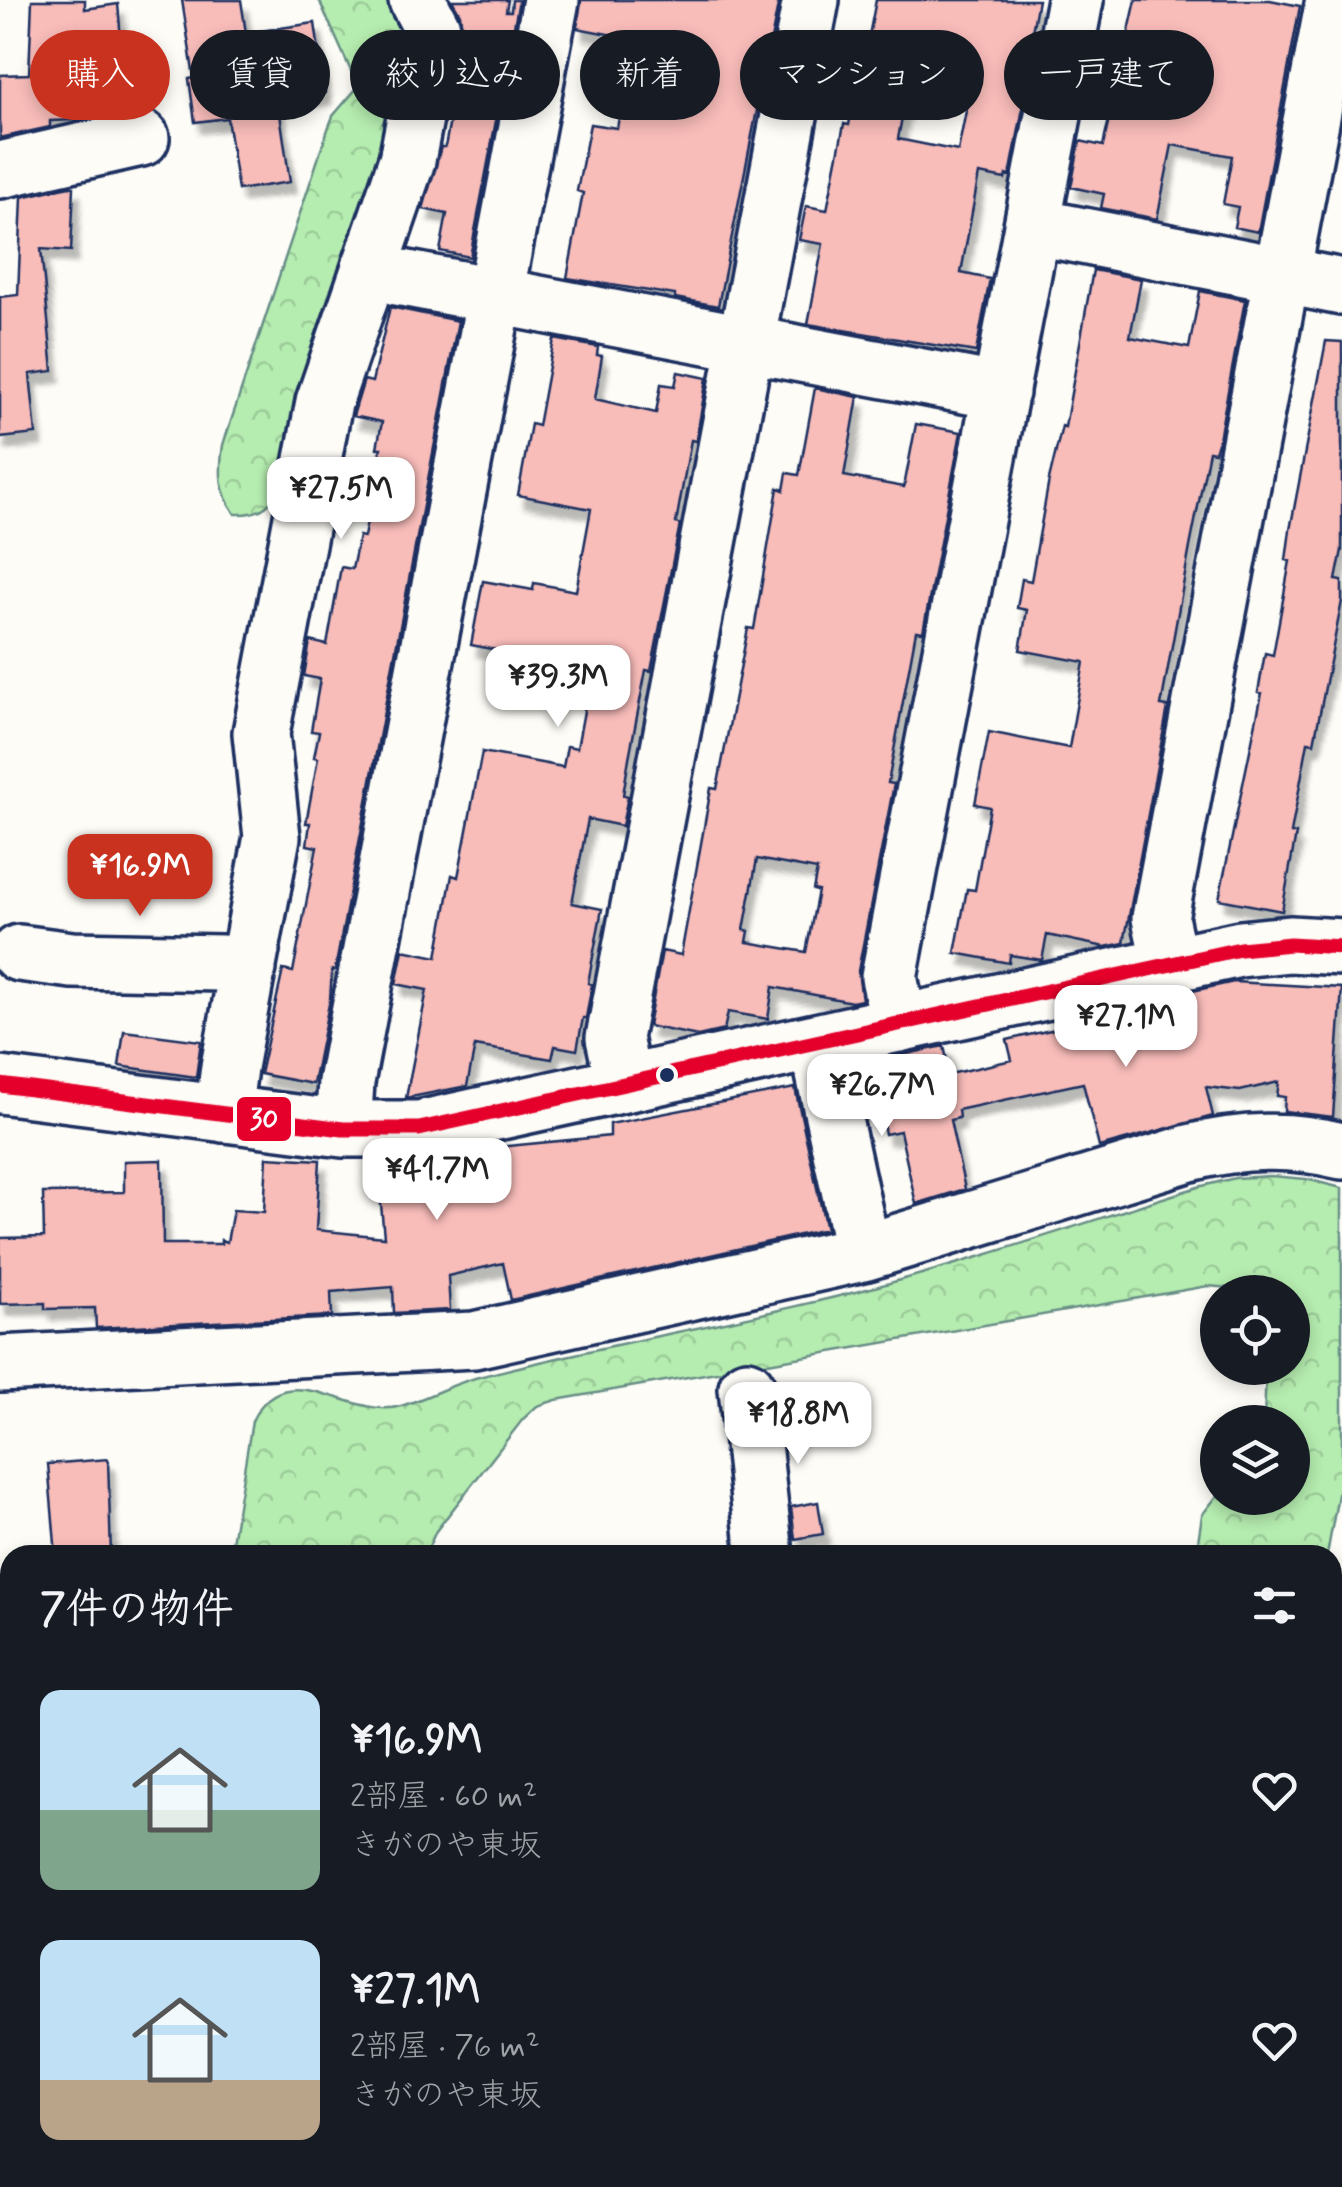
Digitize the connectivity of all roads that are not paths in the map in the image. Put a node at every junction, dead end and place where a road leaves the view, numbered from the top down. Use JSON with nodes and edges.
{"nodes":[{"id":1,"x":417,"y":0,"type":"edge"},
{"id":2,"x":551,"y":0,"type":"edge"},
{"id":3,"x":810,"y":0,"type":"edge"},
{"id":4,"x":1075,"y":0,"type":"edge"},
{"id":5,"x":1334,"y":0,"type":"edge"},
{"id":6,"x":141,"y":138,"type":"dead end"},
{"id":7,"x":0,"y":170,"type":"edge"},
{"id":8,"x":1032,"y":226,"type":"junction"},
{"id":9,"x":370,"y":267,"type":"junction"},
{"id":10,"x":1282,"y":275,"type":"junction"},
{"id":11,"x":1342,"y":287,"type":"edge"},
{"id":12,"x":495,"y":296,"type":"junction"},
{"id":13,"x":746,"y":343,"type":"junction"},
{"id":14,"x":1001,"y":392,"type":"junction"},
{"id":15,"x":1342,"y":947,"type":"edge"},
{"id":16,"x":19,"y":953,"type":"dead end"},
{"id":17,"x":1170,"y":964,"type":"junction"},
{"id":18,"x":248,"y":968,"type":"junction"},
{"id":19,"x":899,"y":1024,"type":"junction"},
{"id":20,"x":818,"y":1042,"type":"junction"},
{"id":21,"x":0,"y":1084,"type":"edge"},
{"id":22,"x":624,"y":1084,"type":"junction"},
{"id":23,"x":224,"y":1114,"type":"junction"},
{"id":24,"x":342,"y":1130,"type":"junction"},
{"id":25,"x":1342,"y":1151,"type":"edge"},
{"id":26,"x":863,"y":1253,"type":"junction"},
{"id":27,"x":0,"y":1364,"type":"edge"},
{"id":28,"x":747,"y":1388,"type":"dead end"},
{"id":29,"x":764,"y":1545,"type":"edge"}],
"edges":[{"from":1,"to":9,"type":"street"},
{"from":2,"to":12,"type":"street"},
{"from":3,"to":13,"type":"street"},
{"from":4,"to":8,"type":"street"},
{"from":5,"to":10,"type":"street"},
{"from":6,"to":7,"type":"street"},
{"from":8,"to":10,"type":"street"},
{"from":8,"to":14,"type":"street"},
{"from":9,"to":12,"type":"street"},
{"from":9,"to":18,"type":"street"},
{"from":10,"to":11,"type":"street"},
{"from":10,"to":17,"type":"street"},
{"from":12,"to":13,"type":"street"},
{"from":12,"to":24,"type":"street"},
{"from":13,"to":14,"type":"street"},
{"from":13,"to":22,"type":"street"},
{"from":14,"to":19,"type":"street"},
{"from":15,"to":17,"type":"street"},
{"from":16,"to":18,"type":"street"},
{"from":17,"to":19,"type":"street"},
{"from":18,"to":23,"type":"street"},
{"from":19,"to":20,"type":"street"},
{"from":20,"to":22,"type":"street"},
{"from":20,"to":26,"type":"street"},
{"from":21,"to":23,"type":"street"},
{"from":22,"to":24,"type":"street"},
{"from":23,"to":24,"type":"street"},
{"from":25,"to":26,"type":"street"},
{"from":26,"to":27,"type":"street"},
{"from":28,"to":29,"type":"street"}]}
